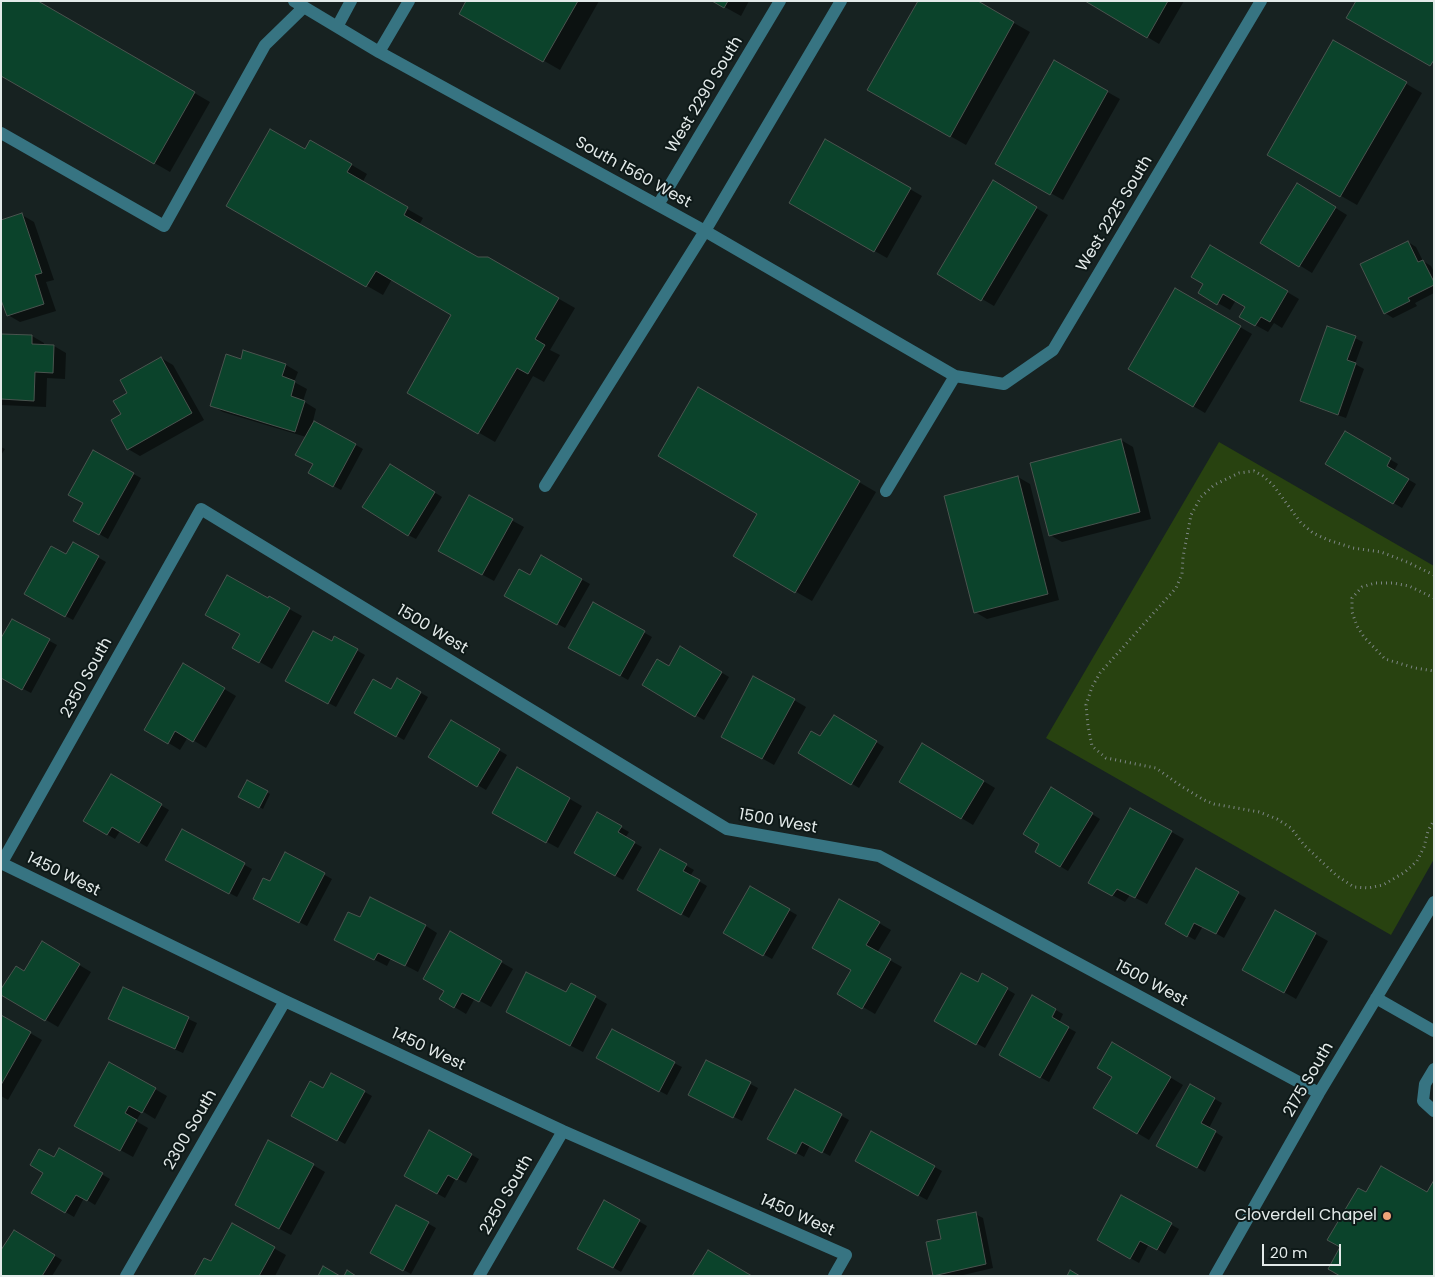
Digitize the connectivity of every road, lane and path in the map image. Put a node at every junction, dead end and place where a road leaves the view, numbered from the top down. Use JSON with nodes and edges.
{"nodes":[{"id":1,"x":352,"y":1,"type":"edge"},
{"id":2,"x":408,"y":1,"type":"edge"},
{"id":3,"x":780,"y":1,"type":"edge"},
{"id":4,"x":841,"y":1,"type":"edge"},
{"id":5,"x":1261,"y":1,"type":"edge"},
{"id":6,"x":299,"y":4,"type":"edge"},
{"id":7,"x":337,"y":27,"type":"junction"},
{"id":8,"x":379,"y":52,"type":"junction"},
{"id":9,"x":1,"y":133,"type":"edge"},
{"id":10,"x":658,"y":205,"type":"junction"},
{"id":11,"x":705,"y":231,"type":"junction"},
{"id":12,"x":955,"y":376,"type":"junction"},
{"id":13,"x":545,"y":486,"type":"dead end"},
{"id":14,"x":886,"y":491,"type":"dead end"},
{"id":15,"x":201,"y":509,"type":"joint"},
{"id":16,"x":1434,"y":575,"type":"edge"},
{"id":17,"x":1434,"y":598,"type":"edge"},
{"id":18,"x":1434,"y":671,"type":"edge"},
{"id":19,"x":1434,"y":820,"type":"edge"},
{"id":20,"x":1,"y":863,"type":"edge"},
{"id":21,"x":1434,"y":902,"type":"edge"},
{"id":22,"x":1376,"y":998,"type":"junction"},
{"id":23,"x":285,"y":1001,"type":"junction"},
{"id":24,"x":1434,"y":1031,"type":"edge"},
{"id":25,"x":1434,"y":1069,"type":"edge"},
{"id":26,"x":1319,"y":1094,"type":"junction"},
{"id":27,"x":1434,"y":1110,"type":"edge"},
{"id":28,"x":563,"y":1131,"type":"junction"},
{"id":29,"x":126,"y":1276,"type":"edge"},
{"id":30,"x":479,"y":1276,"type":"edge"},
{"id":31,"x":834,"y":1276,"type":"edge"},
{"id":32,"x":1215,"y":1276,"type":"edge"}],
"edges":[{"from":1,"to":7,"type":"street"},
{"from":2,"to":8,"type":"street"},
{"from":3,"to":10,"type":"street","name":"West 2290 South"},
{"from":4,"to":11,"type":"street"},
{"from":5,"to":12,"type":"street","name":"West 2225 South"},
{"from":6,"to":7,"type":"street","name":"South 1560 West"},
{"from":6,"to":9,"type":"street"},
{"from":7,"to":8,"type":"street","name":"South 1560 West"},
{"from":8,"to":10,"type":"street","name":"South 1560 West"},
{"from":10,"to":11,"type":"street","name":"South 1560 West"},
{"from":11,"to":12,"type":"street","name":"South 1560 West"},
{"from":11,"to":13,"type":"street"},
{"from":12,"to":14,"type":"street"},
{"from":15,"to":20,"type":"street","name":"2350 South"},
{"from":15,"to":26,"type":"street","name":"1500 West"},
{"from":16,"to":19,"type":"path"},
{"from":17,"to":18,"type":"path"},
{"from":20,"to":23,"type":"street","name":"1450 West"},
{"from":21,"to":22,"type":"street","name":"2175 South"},
{"from":22,"to":24,"type":"street"},
{"from":22,"to":26,"type":"street","name":"2175 South"},
{"from":23,"to":28,"type":"street","name":"1450 West"},
{"from":23,"to":29,"type":"street","name":"2300 South"},
{"from":25,"to":27,"type":"street"},
{"from":26,"to":32,"type":"street","name":"2175 South"},
{"from":28,"to":30,"type":"street","name":"2250 South"},
{"from":28,"to":31,"type":"street","name":"1450 West"}]}
